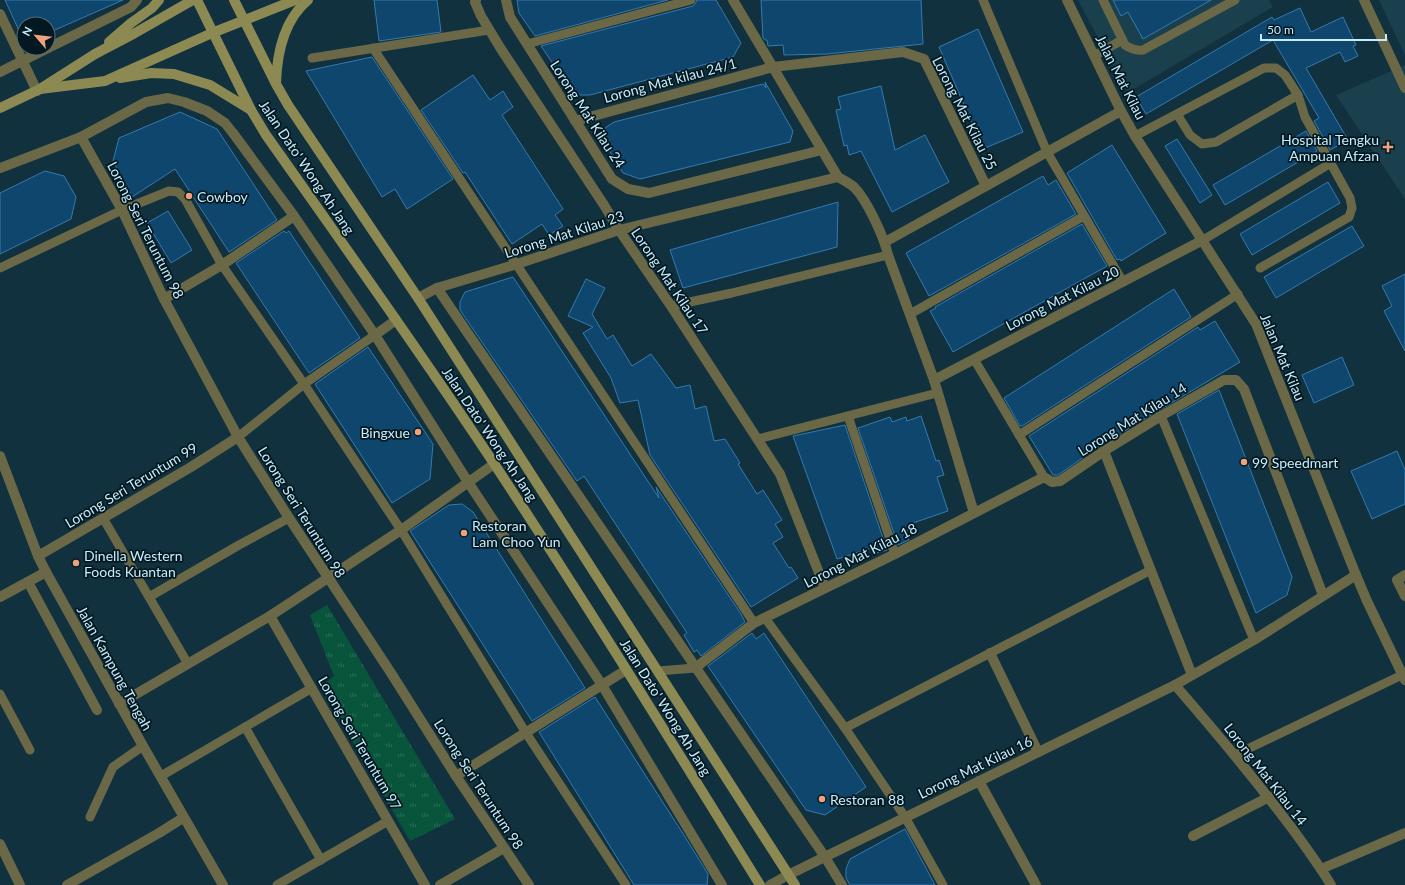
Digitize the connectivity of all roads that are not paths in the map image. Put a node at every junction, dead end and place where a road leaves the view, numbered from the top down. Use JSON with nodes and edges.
{"nodes":[{"id":1,"x":137,"y":0,"type":"edge"},
{"id":2,"x":159,"y":0,"type":"edge"},
{"id":3,"x":193,"y":0,"type":"edge"},
{"id":4,"x":197,"y":0,"type":"edge"},
{"id":5,"x":234,"y":0,"type":"edge"},
{"id":6,"x":296,"y":0,"type":"edge"},
{"id":7,"x":308,"y":0,"type":"edge"},
{"id":8,"x":476,"y":0,"type":"edge"},
{"id":9,"x":506,"y":0,"type":"edge"},
{"id":10,"x":691,"y":0,"type":"edge"},
{"id":11,"x":733,"y":0,"type":"edge"},
{"id":12,"x":983,"y":0,"type":"edge"},
{"id":13,"x":1067,"y":0,"type":"edge"},
{"id":14,"x":1103,"y":0,"type":"edge"},
{"id":15,"x":1235,"y":0,"type":"edge"},
{"id":16,"x":1364,"y":0,"type":"edge"},
{"id":17,"x":0,"y":14,"type":"edge"},
{"id":18,"x":243,"y":20,"type":"junction"},
{"id":19,"x":490,"y":30,"type":"junction"},
{"id":20,"x":212,"y":33,"type":"junction"},
{"id":21,"x":1122,"y":40,"type":"junction"},
{"id":22,"x":56,"y":44,"type":"edge"},
{"id":23,"x":527,"y":44,"type":"junction"},
{"id":24,"x":373,"y":48,"type":"junction"},
{"id":25,"x":96,"y":54,"type":"junction"},
{"id":26,"x":31,"y":56,"type":"edge"},
{"id":27,"x":1094,"y":56,"type":"junction"},
{"id":28,"x":312,"y":58,"type":"dead end"},
{"id":29,"x":22,"y":60,"type":"junction"},
{"id":30,"x":773,"y":67,"type":"junction"},
{"id":31,"x":0,"y":72,"type":"edge"},
{"id":32,"x":105,"y":81,"type":"junction"},
{"id":33,"x":276,"y":84,"type":"junction"},
{"id":34,"x":1405,"y":88,"type":"edge"},
{"id":35,"x":39,"y":90,"type":"junction"},
{"id":36,"x":1298,"y":95,"type":"junction"},
{"id":37,"x":0,"y":108,"type":"edge"},
{"id":38,"x":251,"y":110,"type":"junction"},
{"id":39,"x":1121,"y":111,"type":"junction"},
{"id":40,"x":1177,"y":114,"type":"junction"},
{"id":41,"x":575,"y":121,"type":"junction"},
{"id":42,"x":1136,"y":136,"type":"junction"},
{"id":43,"x":82,"y":137,"type":"junction"},
{"id":44,"x":822,"y":150,"type":"junction"},
{"id":45,"x":1047,"y":152,"type":"junction"},
{"id":46,"x":1331,"y":163,"type":"junction"},
{"id":47,"x":0,"y":168,"type":"edge"},
{"id":48,"x":838,"y":177,"type":"junction"},
{"id":49,"x":986,"y":186,"type":"junction"},
{"id":50,"x":122,"y":210,"type":"junction"},
{"id":51,"x":294,"y":216,"type":"junction"},
{"id":52,"x":1084,"y":216,"type":"junction"},
{"id":53,"x":619,"y":230,"type":"junction"},
{"id":54,"x":1203,"y":240,"type":"junction"},
{"id":55,"x":885,"y":242,"type":"junction"},
{"id":56,"x":888,"y":255,"type":"junction"},
{"id":57,"x":517,"y":264,"type":"junction"},
{"id":58,"x":222,"y":265,"type":"junction"},
{"id":59,"x":0,"y":268,"type":"edge"},
{"id":60,"x":1260,"y":268,"type":"dead end"},
{"id":61,"x":1123,"y":282,"type":"junction"},
{"id":62,"x":437,"y":288,"type":"junction"},
{"id":63,"x":1238,"y":294,"type":"junction"},
{"id":64,"x":418,"y":298,"type":"junction"},
{"id":65,"x":164,"y":299,"type":"junction"},
{"id":66,"x":671,"y":306,"type":"junction"},
{"id":67,"x":910,"y":314,"type":"junction"},
{"id":68,"x":396,"y":320,"type":"junction"},
{"id":69,"x":375,"y":335,"type":"junction"},
{"id":70,"x":974,"y":359,"type":"junction"},
{"id":71,"x":934,"y":380,"type":"junction"},
{"id":72,"x":304,"y":384,"type":"junction"},
{"id":73,"x":937,"y":393,"type":"junction"},
{"id":74,"x":848,"y":416,"type":"junction"},
{"id":75,"x":1161,"y":416,"type":"junction"},
{"id":76,"x":1019,"y":435,"type":"junction"},
{"id":77,"x":238,"y":436,"type":"junction"},
{"id":78,"x":758,"y":439,"type":"junction"},
{"id":79,"x":1104,"y":451,"type":"junction"},
{"id":80,"x":0,"y":456,"type":"edge"},
{"id":81,"x":494,"y":464,"type":"junction"},
{"id":82,"x":1044,"y":478,"type":"junction"},
{"id":83,"x":468,"y":482,"type":"junction"},
{"id":84,"x":974,"y":512,"type":"junction"},
{"id":85,"x":103,"y":518,"type":"junction"},
{"id":86,"x":289,"y":518,"type":"junction"},
{"id":87,"x":401,"y":530,"type":"junction"},
{"id":88,"x":895,"y":554,"type":"junction"},
{"id":89,"x":38,"y":556,"type":"junction"},
{"id":90,"x":1151,"y":570,"type":"junction"},
{"id":91,"x":46,"y":572,"type":"junction"},
{"id":92,"x":1356,"y":575,"type":"junction"},
{"id":93,"x":1405,"y":575,"type":"edge"},
{"id":94,"x":327,"y":578,"type":"junction"},
{"id":95,"x":28,"y":582,"type":"junction"},
{"id":96,"x":825,"y":588,"type":"junction"},
{"id":97,"x":1323,"y":595,"type":"junction"},
{"id":98,"x":1405,"y":596,"type":"edge"},
{"id":99,"x":0,"y":597,"type":"edge"},
{"id":100,"x":149,"y":597,"type":"junction"},
{"id":101,"x":270,"y":616,"type":"junction"},
{"id":102,"x":765,"y":618,"type":"junction"},
{"id":103,"x":754,"y":623,"type":"junction"},
{"id":104,"x":1254,"y":640,"type":"junction"},
{"id":105,"x":990,"y":653,"type":"junction"},
{"id":106,"x":188,"y":664,"type":"junction"},
{"id":107,"x":695,"y":668,"type":"junction"},
{"id":108,"x":626,"y":670,"type":"junction"},
{"id":109,"x":658,"y":672,"type":"junction"},
{"id":110,"x":1192,"y":675,"type":"junction"},
{"id":111,"x":1404,"y":677,"type":"edge"},
{"id":112,"x":1175,"y":684,"type":"junction"},
{"id":113,"x":602,"y":686,"type":"junction"},
{"id":114,"x":312,"y":688,"type":"junction"},
{"id":115,"x":0,"y":694,"type":"edge"},
{"id":116,"x":119,"y":704,"type":"junction"},
{"id":117,"x":97,"y":710,"type":"dead end"},
{"id":118,"x":245,"y":728,"type":"junction"},
{"id":119,"x":845,"y":728,"type":"junction"},
{"id":120,"x":526,"y":732,"type":"junction"},
{"id":121,"x":143,"y":746,"type":"junction"},
{"id":122,"x":30,"y":750,"type":"dead end"},
{"id":123,"x":1038,"y":752,"type":"junction"},
{"id":124,"x":1235,"y":755,"type":"junction"},
{"id":125,"x":161,"y":776,"type":"junction"},
{"id":126,"x":456,"y":776,"type":"junction"},
{"id":127,"x":979,"y":781,"type":"junction"},
{"id":128,"x":1269,"y":797,"type":"junction"},
{"id":129,"x":90,"y":817,"type":"dead end"},
{"id":130,"x":905,"y":817,"type":"junction"},
{"id":131,"x":183,"y":818,"type":"junction"},
{"id":132,"x":388,"y":821,"type":"junction"},
{"id":133,"x":1404,"y":834,"type":"edge"},
{"id":134,"x":1193,"y":836,"type":"dead end"},
{"id":135,"x":0,"y":844,"type":"edge"},
{"id":136,"x":504,"y":848,"type":"junction"},
{"id":137,"x":825,"y":857,"type":"junction"},
{"id":138,"x":320,"y":860,"type":"junction"},
{"id":139,"x":1321,"y":868,"type":"junction"},
{"id":140,"x":788,"y":874,"type":"junction"},
{"id":141,"x":20,"y":885,"type":"edge"},
{"id":142,"x":67,"y":885,"type":"edge"},
{"id":143,"x":223,"y":885,"type":"edge"},
{"id":144,"x":277,"y":885,"type":"edge"},
{"id":145,"x":425,"y":885,"type":"edge"},
{"id":146,"x":440,"y":885,"type":"edge"},
{"id":147,"x":529,"y":885,"type":"edge"},
{"id":148,"x":626,"y":885,"type":"edge"},
{"id":149,"x":722,"y":885,"type":"edge"},
{"id":150,"x":760,"y":885,"type":"edge"},
{"id":151,"x":770,"y":885,"type":"edge"},
{"id":152,"x":795,"y":885,"type":"edge"},
{"id":153,"x":842,"y":885,"type":"edge"},
{"id":154,"x":943,"y":885,"type":"edge"},
{"id":155,"x":1036,"y":885,"type":"edge"},
{"id":156,"x":1332,"y":885,"type":"edge"}],
"edges":[{"from":1,"to":22,"type":"street"},
{"from":2,"to":25,"type":"main road"},
{"from":3,"to":25,"type":"main road"},
{"from":4,"to":20,"type":"main road","name":"Jalan Dato' Wong Ah Jang"},
{"from":5,"to":18,"type":"main road","name":"Jalan Dato' Wong Ah Jang"},
{"from":6,"to":18,"type":"main road"},
{"from":7,"to":33,"type":"main road"},
{"from":8,"to":19,"type":"street","name":"Lorong Mat Kilau 17"},
{"from":9,"to":23,"type":"street","name":"Lorong Mat Kilau 24"},
{"from":10,"to":23,"type":"lane"},
{"from":11,"to":30,"type":"street"},
{"from":12,"to":45,"type":"lane"},
{"from":13,"to":27,"type":"street","name":"Jalan Mat Kilau"},
{"from":14,"to":21,"type":"lane"},
{"from":15,"to":21,"type":"lane"},
{"from":16,"to":34,"type":"street"},
{"from":17,"to":29,"type":"street"},
{"from":18,"to":20,"type":"main road"},
{"from":18,"to":33,"type":"main road","name":"Jalan Dato' Wong Ah Jang"},
{"from":19,"to":24,"type":"lane"},
{"from":19,"to":53,"type":"street","name":"Lorong Mat Kilau 17"},
{"from":20,"to":32,"type":"main road"},
{"from":20,"to":38,"type":"main road","name":"Jalan Dato' Wong Ah Jang"},
{"from":21,"to":27,"type":"lane"},
{"from":23,"to":41,"type":"street","name":"Lorong Mat Kilau 24"},
{"from":24,"to":28,"type":"lane"},
{"from":24,"to":57,"type":"lane"},
{"from":25,"to":35,"type":"main road"},
{"from":26,"to":29,"type":"street"},
{"from":27,"to":39,"type":"street","name":"Jalan Mat Kilau"},
{"from":29,"to":31,"type":"street"},
{"from":29,"to":35,"type":"street"},
{"from":30,"to":41,"type":"street","name":"Lorong Mat kilau 24/1"},
{"from":30,"to":44,"type":"street"},
{"from":30,"to":49,"type":"street","name":"Lorong Mat Kilau 25"},
{"from":32,"to":35,"type":"main road"},
{"from":32,"to":38,"type":"main road"},
{"from":33,"to":64,"type":"main road","name":"Jalan Dato' Wong Ah Jang"},
{"from":35,"to":37,"type":"main road"},
{"from":36,"to":40,"type":"lane"},
{"from":36,"to":40,"type":"lane"},
{"from":36,"to":46,"type":"lane"},
{"from":38,"to":68,"type":"main road","name":"Jalan Dato' Wong Ah Jang"},
{"from":39,"to":42,"type":"street","name":"Jalan Mat Kilau"},
{"from":39,"to":45,"type":"street"},
{"from":40,"to":42,"type":"lane"},
{"from":41,"to":44,"type":"street","name":"Lorong Mat Kilau 24"},
{"from":42,"to":54,"type":"street","name":"Jalan Mat Kilau"},
{"from":43,"to":47,"type":"street"},
{"from":43,"to":50,"type":"street","name":"Lorong Seri Teruntum 98"},
{"from":43,"to":51,"type":"street"},
{"from":44,"to":48,"type":"street"},
{"from":45,"to":49,"type":"street"},
{"from":45,"to":52,"type":"lane"},
{"from":46,"to":54,"type":"lane"},
{"from":46,"to":60,"type":"lane"},
{"from":48,"to":53,"type":"street","name":"Lorong Mat Kilau 23"},
{"from":48,"to":55,"type":"street"},
{"from":49,"to":55,"type":"street"},
{"from":50,"to":58,"type":"lane"},
{"from":50,"to":59,"type":"lane"},
{"from":50,"to":65,"type":"street","name":"Lorong Seri Teruntum 98"},
{"from":51,"to":58,"type":"street"},
{"from":51,"to":69,"type":"street"},
{"from":52,"to":61,"type":"lane"},
{"from":52,"to":67,"type":"lane"},
{"from":53,"to":57,"type":"street","name":"Lorong Mat Kilau 23"},
{"from":53,"to":66,"type":"street","name":"Lorong Mat Kilau 17"},
{"from":54,"to":61,"type":"street","name":"Lorong Mat Kilau 20"},
{"from":54,"to":63,"type":"street","name":"Jalan Mat Kilau"},
{"from":55,"to":56,"type":"street"},
{"from":56,"to":66,"type":"lane"},
{"from":56,"to":67,"type":"street"},
{"from":57,"to":62,"type":"street","name":"Lorong Mat Kilau 23"},
{"from":57,"to":103,"type":"lane"},
{"from":58,"to":65,"type":"street"},
{"from":58,"to":72,"type":"lane"},
{"from":61,"to":70,"type":"street","name":"Lorong Mat Kilau 20"},
{"from":62,"to":64,"type":"street","name":"Lorong Mat Kilau 23"},
{"from":62,"to":107,"type":"street"},
{"from":63,"to":76,"type":"lane"},
{"from":63,"to":92,"type":"street","name":"Jalan Mat Kilau"},
{"from":64,"to":109,"type":"main road","name":"Jalan Dato' Wong Ah Jang"},
{"from":65,"to":77,"type":"street","name":"Lorong Seri Teruntum 98"},
{"from":66,"to":78,"type":"street","name":"Lorong Mat Kilau 17"},
{"from":67,"to":71,"type":"street"},
{"from":68,"to":69,"type":"street"},
{"from":68,"to":81,"type":"main road","name":"Jalan Dato' Wong Ah Jang"},
{"from":69,"to":72,"type":"lane"},
{"from":69,"to":83,"type":"street"},
{"from":70,"to":71,"type":"street","name":"Lorong Mat Kilau 20"},
{"from":70,"to":76,"type":"lane"},
{"from":71,"to":73,"type":"street"},
{"from":72,"to":77,"type":"lane"},
{"from":72,"to":87,"type":"lane"},
{"from":73,"to":74,"type":"lane"},
{"from":73,"to":84,"type":"street"},
{"from":74,"to":78,"type":"lane"},
{"from":74,"to":88,"type":"lane"},
{"from":75,"to":79,"type":"street","name":"Lorong Mat Kilau 14"},
{"from":75,"to":97,"type":"street","name":"Lorong Mat Kilau 14"},
{"from":75,"to":104,"type":"lane"},
{"from":76,"to":82,"type":"lane"},
{"from":77,"to":85,"type":"street","name":"Lorong Seri Teruntum 99"},
{"from":77,"to":86,"type":"street","name":"Lorong Seri Teruntum 98"},
{"from":78,"to":96,"type":"street","name":"Lorong Mat Kilau 17"},
{"from":79,"to":82,"type":"street","name":"Lorong Mat Kilau 14"},
{"from":79,"to":90,"type":"street"},
{"from":80,"to":89,"type":"street","name":"Jalan Kampung Tengah"},
{"from":81,"to":83,"type":"street"},
{"from":81,"to":108,"type":"main road","name":"Jalan Dato' Wong Ah Jang"},
{"from":82,"to":84,"type":"street","name":"Lorong Mat Kilau 18"},
{"from":83,"to":87,"type":"street"},
{"from":83,"to":113,"type":"street"},
{"from":84,"to":88,"type":"street","name":"Lorong Mat Kilau 18"},
{"from":85,"to":89,"type":"street","name":"Lorong Seri Teruntum 99"},
{"from":85,"to":100,"type":"lane"},
{"from":86,"to":94,"type":"street","name":"Lorong Seri Teruntum 98"},
{"from":86,"to":100,"type":"lane"},
{"from":87,"to":94,"type":"street"},
{"from":87,"to":120,"type":"lane"},
{"from":88,"to":96,"type":"street","name":"Lorong Mat Kilau 18"},
{"from":89,"to":91,"type":"street","name":"Jalan Kampung Tengah"},
{"from":90,"to":105,"type":"lane"},
{"from":90,"to":110,"type":"street"},
{"from":91,"to":95,"type":"street"},
{"from":91,"to":116,"type":"street","name":"Jalan Kampung Tengah"},
{"from":92,"to":97,"type":"street","name":"Lorong Mat Kilau 16"},
{"from":92,"to":111,"type":"street","name":"Jalan Mat Kilau"},
{"from":93,"to":98,"type":"street"},
{"from":94,"to":101,"type":"street"},
{"from":94,"to":126,"type":"street","name":"Lorong Seri Teruntum 98"},
{"from":95,"to":99,"type":"street"},
{"from":95,"to":117,"type":"street"},
{"from":96,"to":102,"type":"street","name":"Lorong Mat Kilau 18"},
{"from":97,"to":104,"type":"street","name":"Lorong Mat Kilau 16"},
{"from":100,"to":106,"type":"lane"},
{"from":101,"to":106,"type":"street"},
{"from":101,"to":114,"type":"street","name":"Lorong Seri Teruntum 97"},
{"from":102,"to":103,"type":"street","name":"Lorong Mat Kilau 18"},
{"from":102,"to":119,"type":"lane"},
{"from":103,"to":107,"type":"street","name":"Lorong Mat Kilau 18"},
{"from":104,"to":110,"type":"street","name":"Lorong Mat Kilau 16"},
{"from":105,"to":119,"type":"lane"},
{"from":105,"to":123,"type":"street"},
{"from":106,"to":116,"type":"street"},
{"from":107,"to":109,"type":"lane"},
{"from":107,"to":137,"type":"street"},
{"from":108,"to":113,"type":"street"},
{"from":108,"to":150,"type":"main road","name":"Jalan Dato' Wong Ah Jang"},
{"from":109,"to":140,"type":"main road","name":"Jalan Dato' Wong Ah Jang"},
{"from":110,"to":112,"type":"street","name":"Lorong Mat Kilau 16"},
{"from":111,"to":124,"type":"lane"},
{"from":112,"to":123,"type":"street","name":"Lorong Mat Kilau 16"},
{"from":112,"to":124,"type":"street","name":"Lorong Mat Kilau 14"},
{"from":113,"to":120,"type":"street"},
{"from":113,"to":149,"type":"street"},
{"from":114,"to":118,"type":"lane"},
{"from":114,"to":132,"type":"street","name":"Lorong Seri Teruntum 97"},
{"from":115,"to":122,"type":"lane"},
{"from":116,"to":121,"type":"street","name":"Jalan Kampung Tengah"},
{"from":118,"to":125,"type":"lane"},
{"from":118,"to":138,"type":"lane"},
{"from":119,"to":130,"type":"lane"},
{"from":120,"to":126,"type":"street"},
{"from":120,"to":148,"type":"lane"},
{"from":121,"to":125,"type":"street","name":"Jalan Kampung Tengah"},
{"from":121,"to":129,"type":"lane"},
{"from":123,"to":127,"type":"street","name":"Lorong Mat Kilau 16"},
{"from":124,"to":128,"type":"street","name":"Lorong Mat Kilau 14"},
{"from":125,"to":131,"type":"street","name":"Jalan Kampung Tengah"},
{"from":126,"to":136,"type":"street","name":"Lorong Seri Teruntum 98"},
{"from":127,"to":130,"type":"street","name":"Lorong Mat Kilau 16"},
{"from":127,"to":155,"type":"street"},
{"from":128,"to":134,"type":"street"},
{"from":128,"to":139,"type":"street","name":"Lorong Mat Kilau 14"},
{"from":130,"to":137,"type":"street","name":"Lorong Mat Kilau 16"},
{"from":130,"to":154,"type":"lane"},
{"from":131,"to":142,"type":"street"},
{"from":131,"to":143,"type":"street","name":"Jalan Kampung Tengah"},
{"from":132,"to":138,"type":"lane"},
{"from":132,"to":145,"type":"street","name":"Lorong Seri Teruntum 97"},
{"from":133,"to":139,"type":"street"},
{"from":135,"to":141,"type":"street"},
{"from":136,"to":146,"type":"street"},
{"from":136,"to":147,"type":"street","name":"Lorong Seri Teruntum 98"},
{"from":137,"to":140,"type":"street","name":"Lorong Mat Kilau 16"},
{"from":137,"to":153,"type":"street"},
{"from":138,"to":144,"type":"lane"},
{"from":139,"to":156,"type":"street","name":"Lorong Mat Kilau 14"},
{"from":140,"to":151,"type":"street","name":"Lorong Mat Kilau 16"},
{"from":140,"to":152,"type":"main road","name":"Jalan Dato' Wong Ah Jang"}]}
